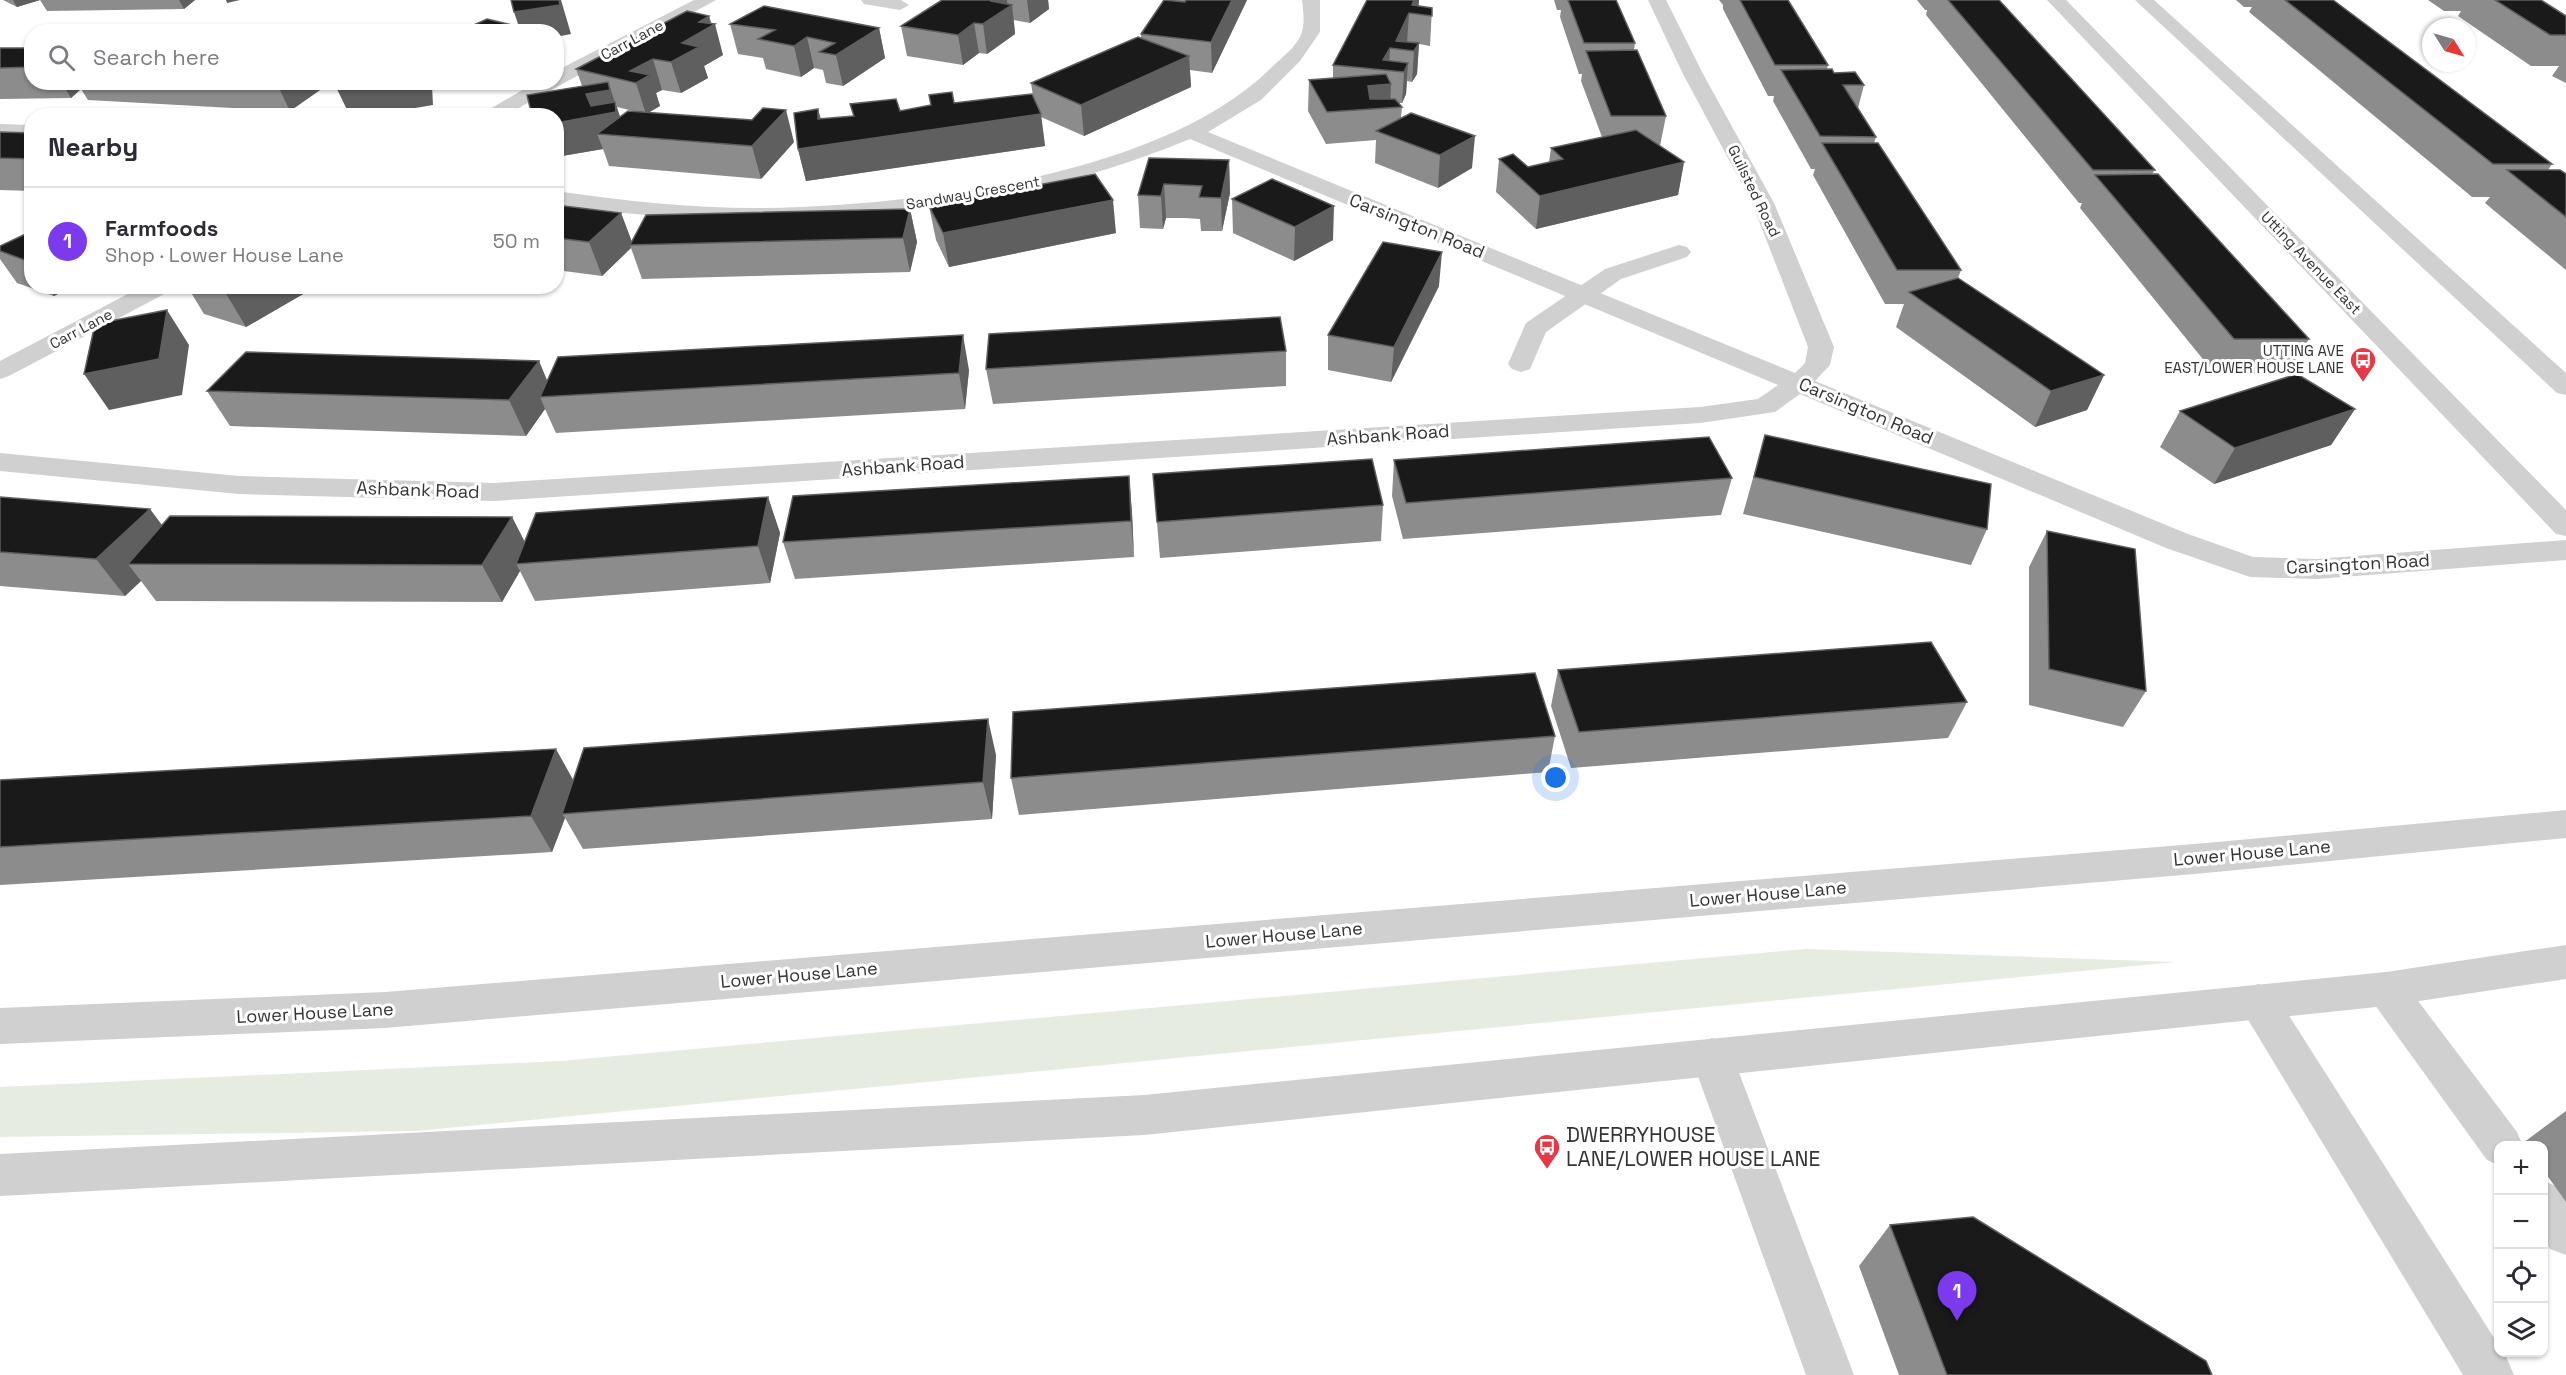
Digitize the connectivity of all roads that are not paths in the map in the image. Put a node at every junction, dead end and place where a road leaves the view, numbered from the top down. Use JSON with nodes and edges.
{"nodes":[{"id":1,"x":707,"y":0,"type":"edge"},
{"id":2,"x":870,"y":0,"type":"edge"},
{"id":3,"x":1311,"y":0,"type":"edge"},
{"id":4,"x":1658,"y":0,"type":"edge"},
{"id":5,"x":2056,"y":0,"type":"edge"},
{"id":6,"x":2144,"y":0,"type":"edge"},
{"id":7,"x":900,"y":5,"type":"dead end"},
{"id":8,"x":564,"y":75,"type":"edge"},
{"id":9,"x":536,"y":90,"type":"edge"},
{"id":10,"x":503,"y":108,"type":"edge"},
{"id":11,"x":0,"y":130,"type":"edge"},
{"id":12,"x":24,"y":131,"type":"edge"},
{"id":13,"x":1191,"y":132,"type":"junction"},
{"id":14,"x":564,"y":199,"type":"edge"},
{"id":15,"x":1678,"y":252,"type":"dead end"},
{"id":16,"x":147,"y":294,"type":"edge"},
{"id":17,"x":1585,"y":295,"type":"junction"},
{"id":18,"x":1521,"y":364,"type":"dead end"},
{"id":19,"x":0,"y":371,"type":"edge"},
{"id":20,"x":1799,"y":383,"type":"junction"},
{"id":21,"x":2566,"y":387,"type":"edge"},
{"id":22,"x":0,"y":462,"type":"edge"},
{"id":23,"x":2566,"y":527,"type":"edge"},
{"id":24,"x":2566,"y":550,"type":"edge"},
{"id":25,"x":2566,"y":808,"type":"edge"},
{"id":26,"x":2549,"y":825,"type":"edge"},
{"id":27,"x":2566,"y":962,"type":"edge"},
{"id":28,"x":2386,"y":988,"type":"junction"},
{"id":29,"x":2258,"y":1001,"type":"junction"},
{"id":30,"x":0,"y":1026,"type":"edge"},
{"id":31,"x":1712,"y":1057,"type":"junction"},
{"id":32,"x":2498,"y":1141,"type":"edge"},
{"id":33,"x":0,"y":1175,"type":"edge"},
{"id":34,"x":2548,"y":1208,"type":"edge"},
{"id":35,"x":2566,"y":1233,"type":"edge"},
{"id":36,"x":1830,"y":1375,"type":"edge"},
{"id":37,"x":2490,"y":1375,"type":"edge"}],
"edges":[{"from":1,"to":8,"type":"street","name":"Carr Lane"},
{"from":2,"to":7,"type":"street"},
{"from":3,"to":13,"type":"street","name":"Sandway Crescent"},
{"from":4,"to":20,"type":"street","name":"Guilsted Road"},
{"from":5,"to":23,"type":"street","name":"Utting Avenue East"},
{"from":6,"to":21,"type":"street"},
{"from":9,"to":10,"type":"street"},
{"from":11,"to":12,"type":"street"},
{"from":13,"to":14,"type":"street","name":"Sandway Crescent"},
{"from":13,"to":17,"type":"street","name":"Carsington Road"},
{"from":15,"to":17,"type":"street"},
{"from":16,"to":19,"type":"street","name":"Carr Lane"},
{"from":17,"to":18,"type":"street"},
{"from":17,"to":20,"type":"street","name":"Carsington Road"},
{"from":20,"to":22,"type":"street","name":"Ashbank Road"},
{"from":20,"to":24,"type":"street","name":"Carsington Road"},
{"from":25,"to":26,"type":"street"},
{"from":26,"to":30,"type":"street","name":"Lower House Lane"},
{"from":27,"to":28,"type":"street"},
{"from":28,"to":29,"type":"street"},
{"from":28,"to":32,"type":"street"},
{"from":29,"to":31,"type":"street"},
{"from":29,"to":37,"type":"street"},
{"from":31,"to":33,"type":"street"},
{"from":31,"to":36,"type":"street"},
{"from":34,"to":35,"type":"street"}]}
